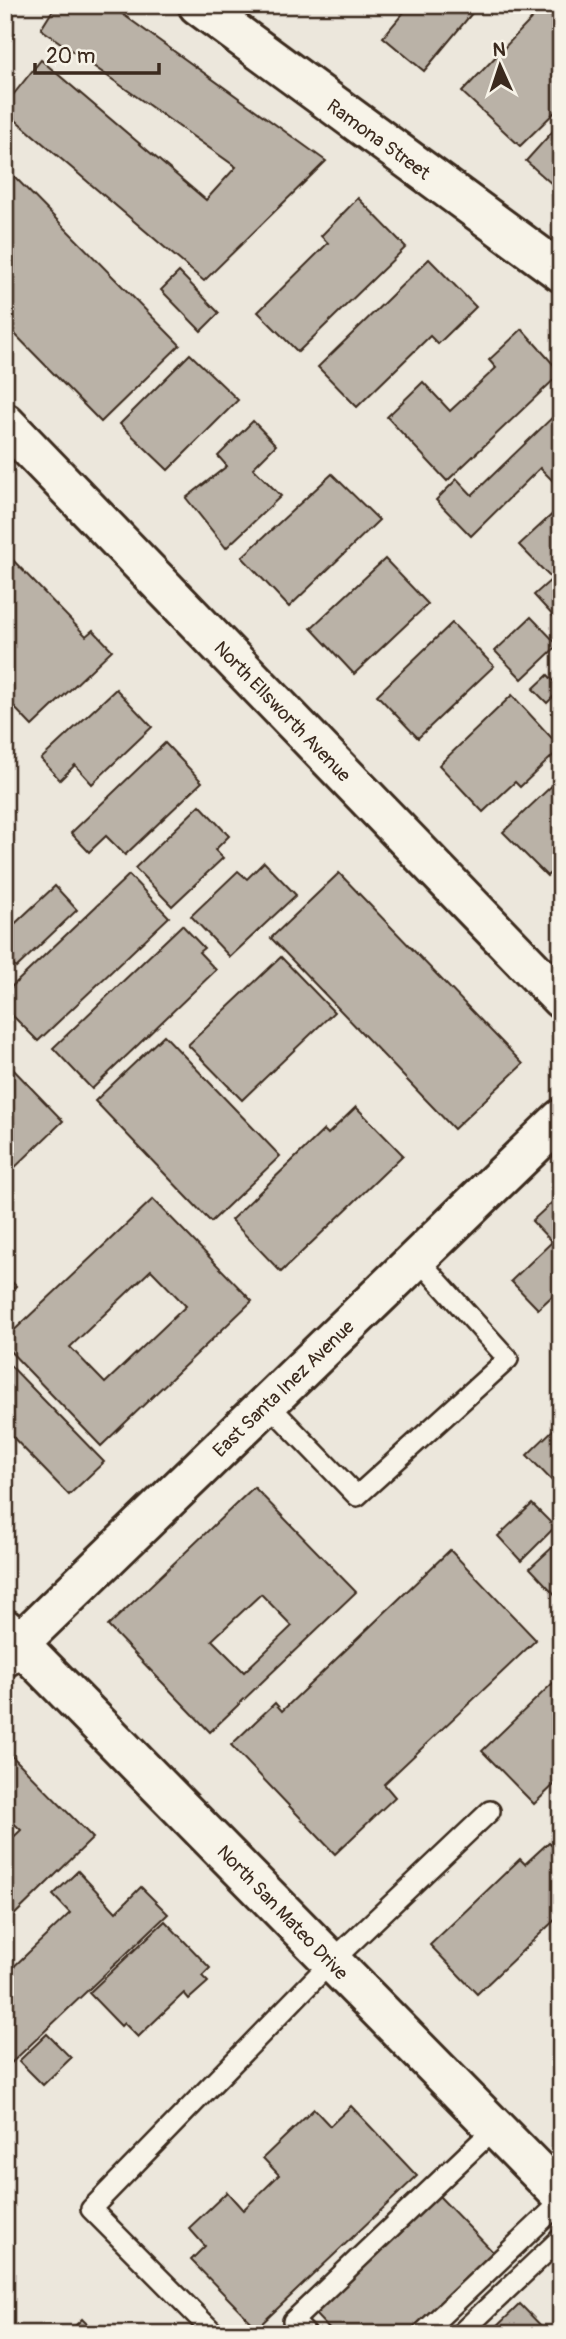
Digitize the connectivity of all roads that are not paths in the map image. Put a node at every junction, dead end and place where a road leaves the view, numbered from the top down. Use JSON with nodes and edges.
{"nodes":[{"id":1,"x":198,"y":5,"type":"edge"},
{"id":2,"x":561,"y":272,"type":"edge"},
{"id":3,"x":5,"y":423,"type":"edge"},
{"id":4,"x":561,"y":999,"type":"edge"},
{"id":5,"x":561,"y":1119,"type":"edge"},
{"id":6,"x":417,"y":1258,"type":"junction"},
{"id":7,"x":267,"y":1403,"type":"junction"},
{"id":8,"x":10,"y":1643,"type":"edge"},
{"id":9,"x":490,"y":1811,"type":"dead end"},
{"id":10,"x":331,"y":1961,"type":"junction"},
{"id":11,"x":495,"y":2128,"type":"junction"},
{"id":12,"x":561,"y":2195,"type":"edge"},
{"id":13,"x":561,"y":2202,"type":"edge"},
{"id":14,"x":561,"y":2238,"type":"edge"},
{"id":15,"x":215,"y":2334,"type":"edge"},
{"id":16,"x":306,"y":2334,"type":"edge"},
{"id":17,"x":422,"y":2334,"type":"edge"},
{"id":18,"x":460,"y":2334,"type":"edge"}],
"edges":[{"from":1,"to":2,"type":"street","name":"Ramona Street"},
{"from":3,"to":4,"type":"street","name":"North Ellsworth Avenue"},
{"from":5,"to":6,"type":"street","name":"East Santa Inez Avenue"},
{"from":6,"to":7,"type":"street","name":"East Santa Inez Avenue"},
{"from":6,"to":7,"type":"lane"},
{"from":7,"to":8,"type":"street","name":"East Santa Inez Avenue"},
{"from":8,"to":10,"type":"street","name":"North San Mateo Drive"},
{"from":9,"to":10,"type":"lane"},
{"from":10,"to":11,"type":"street","name":"North San Mateo Drive"},
{"from":10,"to":15,"type":"lane"},
{"from":11,"to":12,"type":"street","name":"North San Mateo Drive"},
{"from":11,"to":16,"type":"lane"},
{"from":13,"to":17,"type":"lane"},
{"from":14,"to":18,"type":"lane"}]}
